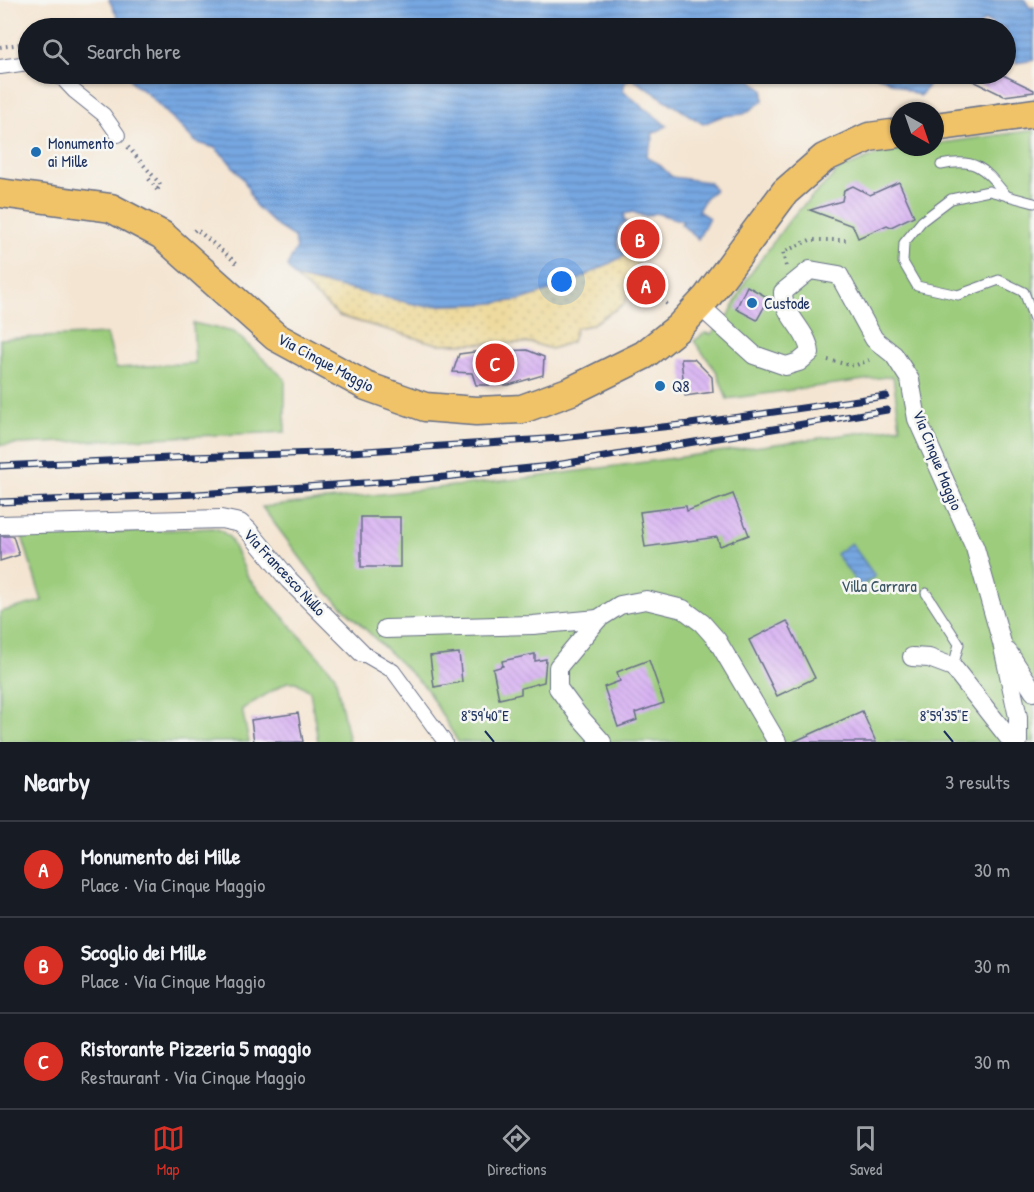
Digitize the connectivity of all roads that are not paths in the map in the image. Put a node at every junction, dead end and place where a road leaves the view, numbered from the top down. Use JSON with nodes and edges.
{"nodes":[{"id":1,"x":18,"y":64,"type":"edge"},
{"id":2,"x":0,"y":67,"type":"edge"},
{"id":3,"x":67,"y":84,"type":"edge"},
{"id":4,"x":1034,"y":113,"type":"edge"},
{"id":5,"x":944,"y":126,"type":"edge"},
{"id":6,"x":890,"y":134,"type":"edge"},
{"id":7,"x":118,"y":135,"type":"road end"},
{"id":8,"x":941,"y":165,"type":"dead end"},
{"id":9,"x":0,"y":193,"type":"edge"},
{"id":10,"x":1007,"y":196,"type":"junction"},
{"id":11,"x":1034,"y":203,"type":"edge"},
{"id":12,"x":692,"y":313,"type":"junction"},
{"id":13,"x":1034,"y":319,"type":"edge"},
{"id":14,"x":0,"y":525,"type":"edge"},
{"id":15,"x":926,"y":593,"type":"dead end"},
{"id":16,"x":598,"y":620,"type":"junction"},
{"id":17,"x":385,"y":629,"type":"dead end"},
{"id":18,"x":1002,"y":643,"type":"junction"},
{"id":19,"x":362,"y":654,"type":"joint"},
{"id":20,"x":912,"y":657,"type":"dead end"},
{"id":21,"x":953,"y":667,"type":"junction"},
{"id":22,"x":1034,"y":692,"type":"edge"},
{"id":23,"x":445,"y":742,"type":"edge"},
{"id":24,"x":602,"y":742,"type":"edge"},
{"id":25,"x":777,"y":742,"type":"edge"},
{"id":26,"x":1012,"y":742,"type":"edge"},
{"id":27,"x":1018,"y":742,"type":"edge"}],
"edges":[{"from":1,"to":2,"type":"street"},
{"from":3,"to":7,"type":"street"},
{"from":4,"to":5,"type":"main road"},
{"from":6,"to":12,"type":"main road","name":"Via Cinque Maggio"},
{"from":8,"to":10,"type":"lane"},
{"from":9,"to":12,"type":"main road","name":"Via Cinque Maggio"},
{"from":10,"to":11,"type":"lane"},
{"from":10,"to":13,"type":"lane"},
{"from":12,"to":18,"type":"street","name":"Via Cinque Maggio"},
{"from":14,"to":19,"type":"street","name":"Via Francesco Nullo"},
{"from":15,"to":21,"type":"lane"},
{"from":16,"to":17,"type":"street"},
{"from":16,"to":24,"type":"street"},
{"from":16,"to":25,"type":"street"},
{"from":18,"to":22,"type":"street","name":"Via Cinque Maggio"},
{"from":18,"to":27,"type":"street","name":"Via Cinque Maggio"},
{"from":19,"to":23,"type":"street","name":"Via Francesco Nullo"},
{"from":20,"to":21,"type":"street"},
{"from":21,"to":26,"type":"street"}]}
